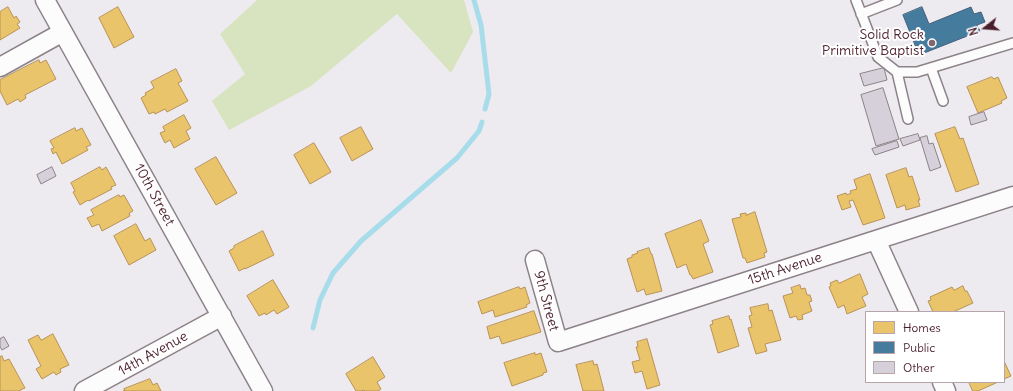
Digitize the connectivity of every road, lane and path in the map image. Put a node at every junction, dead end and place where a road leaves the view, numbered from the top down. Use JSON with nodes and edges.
{"nodes":[{"id":1,"x":856,"y":0,"type":"edge"},
{"id":2,"x":897,"y":0,"type":"edge"},
{"id":3,"x":49,"y":2,"type":"edge"},
{"id":4,"x":861,"y":14,"type":"junction"},
{"id":5,"x":63,"y":32,"type":"junction"},
{"id":6,"x":1013,"y":43,"type":"edge"},
{"id":7,"x":0,"y":68,"type":"edge"},
{"id":8,"x":931,"y":68,"type":"junction"},
{"id":9,"x":897,"y":72,"type":"junction"},
{"id":10,"x":942,"y":101,"type":"dead end"},
{"id":11,"x":908,"y":119,"type":"dead end"},
{"id":12,"x":1013,"y":196,"type":"edge"},
{"id":13,"x":876,"y":240,"type":"junction"},
{"id":14,"x":535,"y":260,"type":"dead end"},
{"id":15,"x":909,"y":311,"type":"edge"},
{"id":16,"x":222,"y":316,"type":"junction"},
{"id":17,"x":558,"y":342,"type":"joint"},
{"id":18,"x":84,"y":391,"type":"edge"},
{"id":19,"x":263,"y":391,"type":"edge"}],
"edges":[{"from":1,"to":4,"type":"lane"},
{"from":2,"to":4,"type":"lane"},
{"from":3,"to":5,"type":"street","name":"10th Street"},
{"from":4,"to":9,"type":"lane"},
{"from":5,"to":7,"type":"street"},
{"from":5,"to":16,"type":"street","name":"10th Street"},
{"from":6,"to":8,"type":"lane"},
{"from":8,"to":9,"type":"lane"},
{"from":8,"to":10,"type":"lane"},
{"from":9,"to":11,"type":"lane"},
{"from":12,"to":13,"type":"street","name":"15th Avenue"},
{"from":13,"to":15,"type":"street"},
{"from":13,"to":17,"type":"street","name":"15th Avenue"},
{"from":14,"to":17,"type":"street","name":"9th Street"},
{"from":16,"to":18,"type":"street","name":"14th Avenue"},
{"from":16,"to":19,"type":"street","name":"10th Street"}]}
